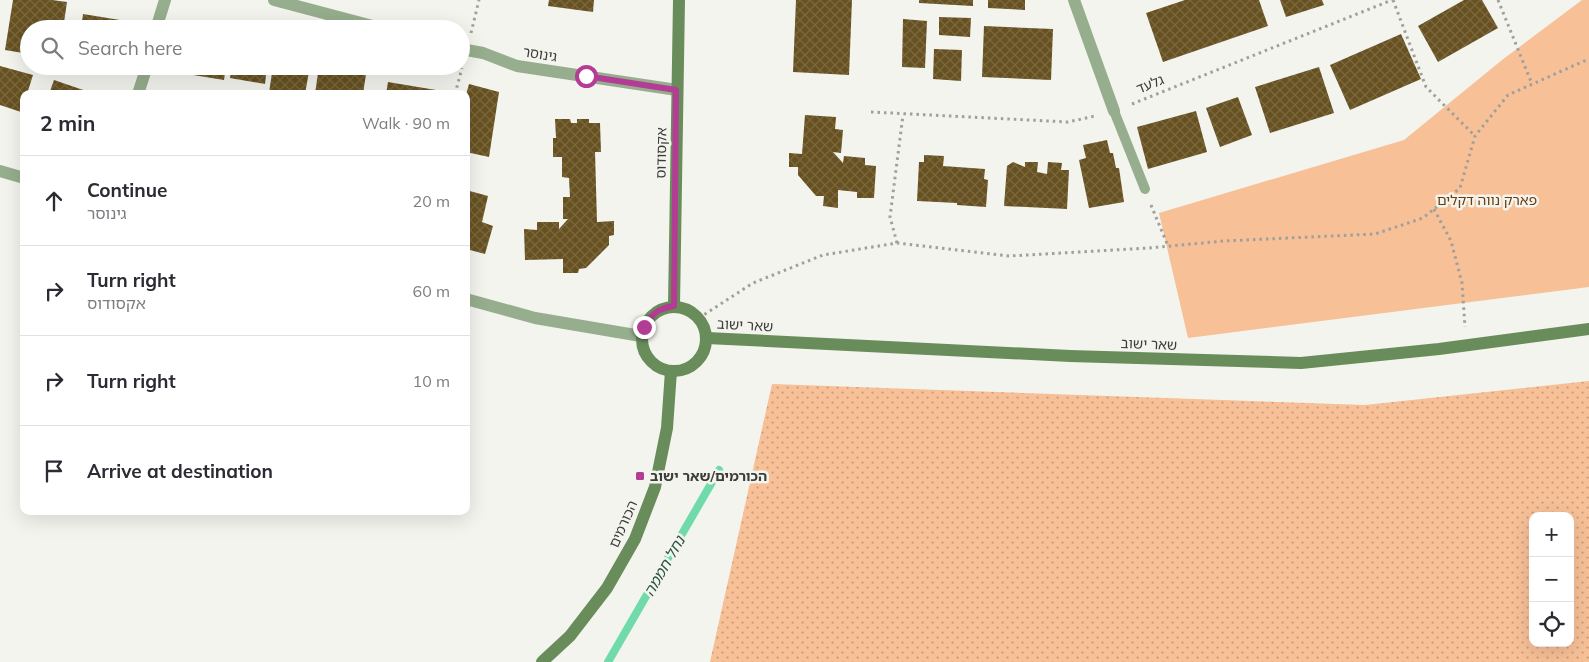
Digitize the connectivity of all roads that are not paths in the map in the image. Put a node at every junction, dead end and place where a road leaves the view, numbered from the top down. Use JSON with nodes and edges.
{"nodes":[{"id":1,"x":165,"y":0,"type":"edge"},
{"id":2,"x":274,"y":0,"type":"edge"},
{"id":3,"x":679,"y":0,"type":"edge"},
{"id":4,"x":1074,"y":0,"type":"edge"},
{"id":5,"x":159,"y":20,"type":"edge"},
{"id":6,"x":350,"y":20,"type":"edge"},
{"id":7,"x":470,"y":51,"type":"edge"},
{"id":8,"x":144,"y":75,"type":"edge"},
{"id":9,"x":139,"y":90,"type":"edge"},
{"id":10,"x":676,"y":90,"type":"junction"},
{"id":11,"x":1114,"y":111,"type":"joint"},
{"id":12,"x":0,"y":171,"type":"edge"},
{"id":13,"x":20,"y":177,"type":"edge"},
{"id":14,"x":1145,"y":189,"type":"road end"},
{"id":15,"x":470,"y":300,"type":"edge"},
{"id":16,"x":674,"y":306,"type":"junction"},
{"id":17,"x":1589,"y":328,"type":"edge"},
{"id":18,"x":641,"y":336,"type":"junction"},
{"id":19,"x":707,"y":338,"type":"junction"},
{"id":20,"x":671,"y":371,"type":"junction"},
{"id":21,"x":542,"y":662,"type":"edge"}],
"edges":[{"from":1,"to":5,"type":"street"},
{"from":2,"to":6,"type":"street"},
{"from":3,"to":10,"type":"street","name":"אקסודוס"},
{"from":4,"to":11,"type":"street"},
{"from":7,"to":10,"type":"street","name":"גינוסר"},
{"from":8,"to":9,"type":"street"},
{"from":10,"to":16,"type":"street","name":"אקסודוס"},
{"from":11,"to":14,"type":"lane"},
{"from":12,"to":13,"type":"street"},
{"from":15,"to":18,"type":"street"},
{"from":16,"to":18,"type":"street"},
{"from":16,"to":19,"type":"street"},
{"from":17,"to":19,"type":"street","name":"שאר ישוב"},
{"from":18,"to":20,"type":"street"},
{"from":19,"to":20,"type":"street"},
{"from":20,"to":21,"type":"street","name":"הכורמים"}]}
